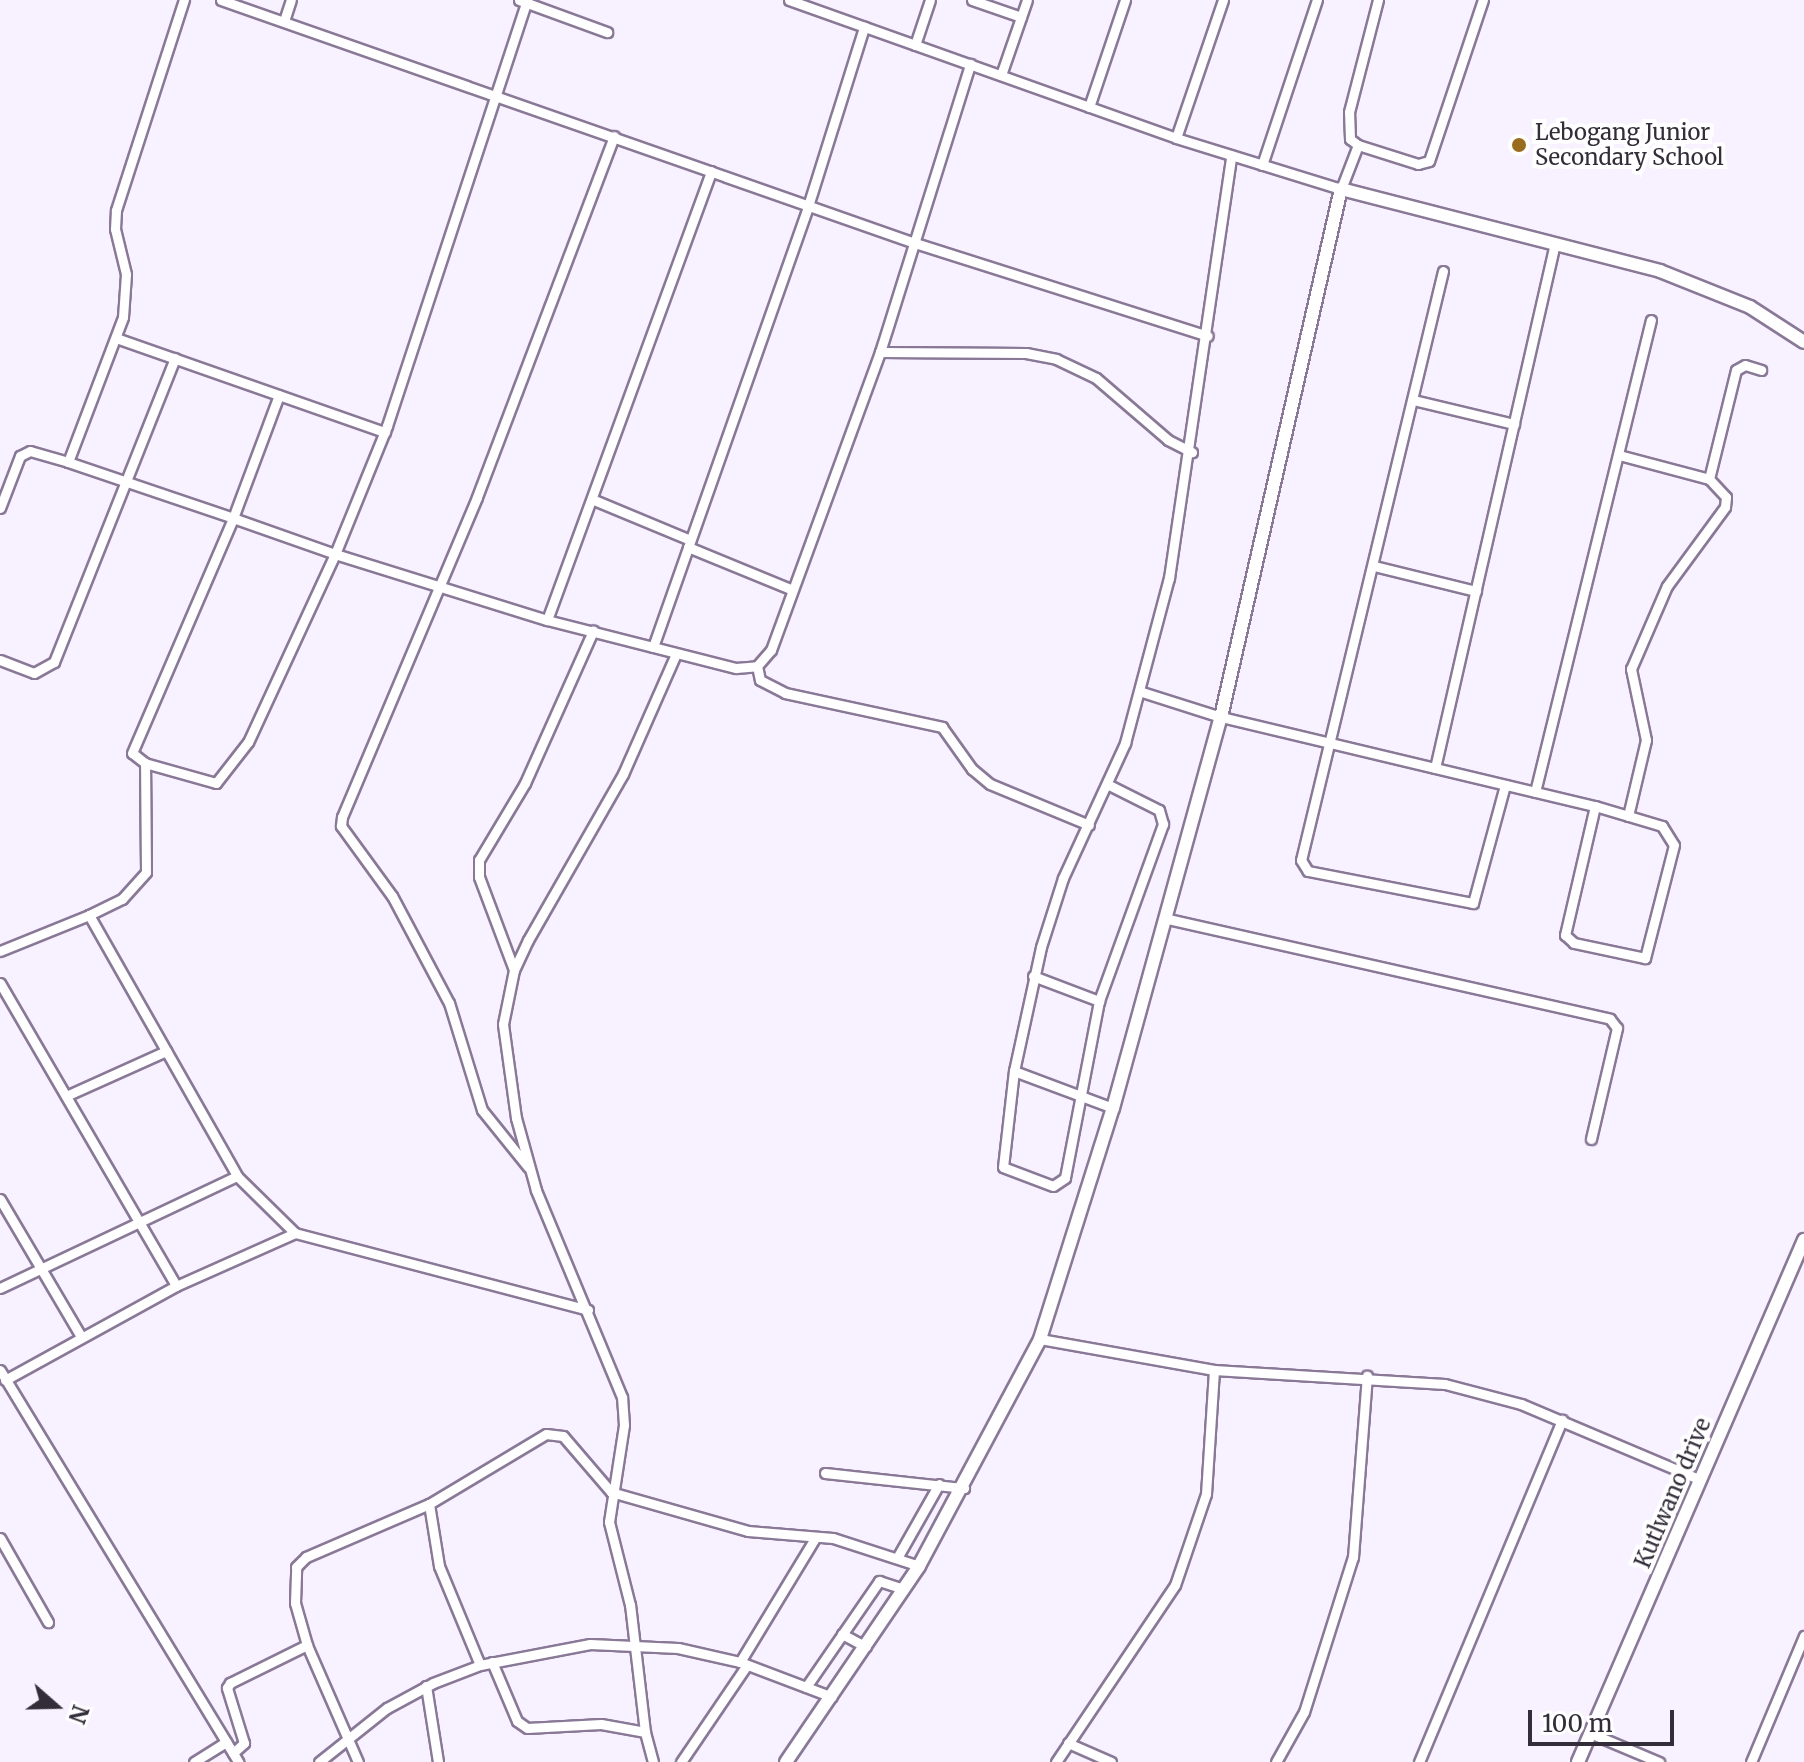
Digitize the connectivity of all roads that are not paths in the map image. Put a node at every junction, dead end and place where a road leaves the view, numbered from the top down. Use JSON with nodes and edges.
{"nodes":[{"id":1,"x":184,"y":0,"type":"edge"},
{"id":2,"x":221,"y":0,"type":"edge"},
{"id":3,"x":291,"y":0,"type":"edge"},
{"id":4,"x":789,"y":0,"type":"edge"},
{"id":5,"x":930,"y":0,"type":"edge"},
{"id":6,"x":972,"y":0,"type":"edge"},
{"id":7,"x":1027,"y":0,"type":"edge"},
{"id":8,"x":1125,"y":0,"type":"edge"},
{"id":9,"x":1223,"y":0,"type":"edge"},
{"id":10,"x":1317,"y":0,"type":"edge"},
{"id":11,"x":1378,"y":0,"type":"edge"},
{"id":12,"x":1483,"y":0,"type":"edge"},
{"id":13,"x":524,"y":1,"type":"edge"},
{"id":14,"x":817,"y":5,"type":"edge"},
{"id":15,"x":1021,"y":17,"type":"junction"},
{"id":16,"x":284,"y":21,"type":"junction"},
{"id":17,"x":864,"y":27,"type":"junction"},
{"id":18,"x":607,"y":32,"type":"dead end"},
{"id":19,"x":915,"y":45,"type":"junction"},
{"id":20,"x":970,"y":64,"type":"junction"},
{"id":21,"x":1001,"y":75,"type":"junction"},
{"id":22,"x":494,"y":98,"type":"junction"},
{"id":23,"x":1089,"y":107,"type":"junction"},
{"id":24,"x":614,"y":136,"type":"junction"},
{"id":25,"x":1176,"y":138,"type":"junction"},
{"id":26,"x":1358,"y":145,"type":"junction"},
{"id":27,"x":1231,"y":156,"type":"junction"},
{"id":28,"x":1262,"y":165,"type":"junction"},
{"id":29,"x":711,"y":171,"type":"junction"},
{"id":30,"x":1341,"y":189,"type":"junction"},
{"id":31,"x":808,"y":206,"type":"junction"},
{"id":32,"x":915,"y":243,"type":"junction"},
{"id":33,"x":1555,"y":243,"type":"junction"},
{"id":34,"x":1443,"y":271,"type":"dead end"},
{"id":35,"x":1651,"y":320,"type":"dead end"},
{"id":36,"x":1208,"y":336,"type":"junction"},
{"id":37,"x":116,"y":338,"type":"junction"},
{"id":38,"x":1804,"y":342,"type":"edge"},
{"id":39,"x":880,"y":352,"type":"junction"},
{"id":40,"x":175,"y":358,"type":"junction"},
{"id":41,"x":1761,"y":370,"type":"dead end"},
{"id":42,"x":279,"y":395,"type":"junction"},
{"id":43,"x":1413,"y":400,"type":"junction"},
{"id":44,"x":1514,"y":424,"type":"junction"},
{"id":45,"x":385,"y":432,"type":"junction"},
{"id":46,"x":1192,"y":452,"type":"junction"},
{"id":47,"x":1619,"y":455,"type":"junction"},
{"id":48,"x":68,"y":462,"type":"junction"},
{"id":49,"x":1709,"y":479,"type":"junction"},
{"id":50,"x":127,"y":482,"type":"junction"},
{"id":51,"x":594,"y":500,"type":"junction"},
{"id":52,"x":0,"y":508,"type":"edge"},
{"id":53,"x":233,"y":518,"type":"junction"},
{"id":54,"x":689,"y":543,"type":"junction"},
{"id":55,"x":335,"y":554,"type":"junction"},
{"id":56,"x":1374,"y":566,"type":"junction"},
{"id":57,"x":439,"y":586,"type":"junction"},
{"id":58,"x":793,"y":590,"type":"junction"},
{"id":59,"x":1476,"y":591,"type":"junction"},
{"id":60,"x":547,"y":620,"type":"junction"},
{"id":61,"x":593,"y":631,"type":"junction"},
{"id":62,"x":653,"y":647,"type":"junction"},
{"id":63,"x":676,"y":654,"type":"junction"},
{"id":64,"x":0,"y":660,"type":"edge"},
{"id":65,"x":757,"y":666,"type":"junction"},
{"id":66,"x":1142,"y":692,"type":"junction"},
{"id":67,"x":1221,"y":717,"type":"junction"},
{"id":68,"x":1329,"y":744,"type":"junction"},
{"id":69,"x":145,"y":763,"type":"junction"},
{"id":70,"x":1435,"y":768,"type":"junction"},
{"id":71,"x":1107,"y":784,"type":"junction"},
{"id":72,"x":1505,"y":785,"type":"junction"},
{"id":73,"x":1535,"y":792,"type":"junction"},
{"id":74,"x":1595,"y":806,"type":"junction"},
{"id":75,"x":1628,"y":816,"type":"junction"},
{"id":76,"x":1089,"y":825,"type":"junction"},
{"id":77,"x":89,"y":915,"type":"junction"},
{"id":78,"x":1168,"y":919,"type":"junction"},
{"id":79,"x":0,"y":951,"type":"edge"},
{"id":80,"x":514,"y":970,"type":"junction"},
{"id":81,"x":1033,"y":976,"type":"junction"},
{"id":82,"x":0,"y":983,"type":"edge"},
{"id":83,"x":1099,"y":1001,"type":"junction"},
{"id":84,"x":166,"y":1051,"type":"junction"},
{"id":85,"x":1014,"y":1071,"type":"junction"},
{"id":86,"x":1081,"y":1095,"type":"junction"},
{"id":87,"x":66,"y":1096,"type":"junction"},
{"id":88,"x":1113,"y":1108,"type":"junction"},
{"id":89,"x":1591,"y":1139,"type":"dead end"},
{"id":90,"x":530,"y":1169,"type":"junction"},
{"id":91,"x":237,"y":1176,"type":"junction"},
{"id":92,"x":0,"y":1199,"type":"edge"},
{"id":93,"x":139,"y":1219,"type":"junction"},
{"id":94,"x":295,"y":1233,"type":"junction"},
{"id":95,"x":1804,"y":1240,"type":"edge"},
{"id":96,"x":41,"y":1267,"type":"junction"},
{"id":97,"x":176,"y":1286,"type":"junction"},
{"id":98,"x":0,"y":1288,"type":"edge"},
{"id":99,"x":588,"y":1310,"type":"junction"},
{"id":100,"x":80,"y":1335,"type":"junction"},
{"id":101,"x":1040,"y":1339,"type":"junction"},
{"id":102,"x":1214,"y":1370,"type":"junction"},
{"id":103,"x":3,"y":1375,"type":"edge"},
{"id":104,"x":1367,"y":1376,"type":"junction"},
{"id":105,"x":1562,"y":1420,"type":"junction"},
{"id":106,"x":825,"y":1473,"type":"dead end"},
{"id":107,"x":1701,"y":1480,"type":"junction"},
{"id":108,"x":939,"y":1484,"type":"junction"},
{"id":109,"x":964,"y":1488,"type":"junction"},
{"id":110,"x":611,"y":1492,"type":"junction"},
{"id":111,"x":429,"y":1504,"type":"junction"},
{"id":112,"x":0,"y":1538,"type":"edge"},
{"id":113,"x":815,"y":1538,"type":"junction"},
{"id":114,"x":897,"y":1558,"type":"junction"},
{"id":115,"x":919,"y":1566,"type":"junction"},
{"id":116,"x":904,"y":1589,"type":"junction"},
{"id":117,"x":48,"y":1622,"type":"dead end"},
{"id":118,"x":842,"y":1634,"type":"junction"},
{"id":119,"x":1804,"y":1636,"type":"edge"},
{"id":120,"x":635,"y":1644,"type":"junction"},
{"id":121,"x":307,"y":1645,"type":"junction"},
{"id":122,"x":866,"y":1647,"type":"junction"},
{"id":123,"x":492,"y":1662,"type":"junction"},
{"id":124,"x":744,"y":1663,"type":"junction"},
{"id":125,"x":480,"y":1665,"type":"junction"},
{"id":126,"x":426,"y":1686,"type":"junction"},
{"id":127,"x":806,"y":1687,"type":"junction"},
{"id":128,"x":832,"y":1697,"type":"junction"},
{"id":129,"x":645,"y":1732,"type":"junction"},
{"id":130,"x":1590,"y":1733,"type":"junction"},
{"id":131,"x":346,"y":1741,"type":"junction"},
{"id":132,"x":226,"y":1742,"type":"junction"},
{"id":133,"x":1068,"y":1743,"type":"junction"},
{"id":134,"x":235,"y":1758,"type":"edge"},
{"id":135,"x":194,"y":1762,"type":"edge"},
{"id":136,"x":319,"y":1762,"type":"edge"},
{"id":137,"x":358,"y":1762,"type":"edge"},
{"id":138,"x":438,"y":1762,"type":"edge"},
{"id":139,"x":653,"y":1762,"type":"edge"},
{"id":140,"x":681,"y":1762,"type":"edge"},
{"id":141,"x":786,"y":1762,"type":"edge"},
{"id":142,"x":1056,"y":1762,"type":"edge"},
{"id":143,"x":1111,"y":1762,"type":"edge"},
{"id":144,"x":1276,"y":1762,"type":"edge"},
{"id":145,"x":1419,"y":1762,"type":"edge"},
{"id":146,"x":1578,"y":1762,"type":"edge"},
{"id":147,"x":1659,"y":1762,"type":"edge"},
{"id":148,"x":1751,"y":1762,"type":"edge"}],
"edges":[{"from":1,"to":37,"type":"street"},
{"from":2,"to":16,"type":"street"},
{"from":3,"to":16,"type":"street"},
{"from":4,"to":14,"type":"street"},
{"from":5,"to":19,"type":"street"},
{"from":6,"to":15,"type":"street"},
{"from":7,"to":15,"type":"street"},
{"from":8,"to":23,"type":"street"},
{"from":9,"to":25,"type":"street"},
{"from":10,"to":28,"type":"street"},
{"from":11,"to":26,"type":"street"},
{"from":12,"to":26,"type":"street"},
{"from":13,"to":18,"type":"street"},
{"from":13,"to":22,"type":"street"},
{"from":14,"to":17,"type":"street"},
{"from":15,"to":21,"type":"street"},
{"from":16,"to":22,"type":"street"},
{"from":17,"to":19,"type":"street"},
{"from":17,"to":31,"type":"street"},
{"from":19,"to":20,"type":"street"},
{"from":20,"to":21,"type":"street"},
{"from":20,"to":32,"type":"street"},
{"from":21,"to":23,"type":"street"},
{"from":22,"to":24,"type":"street"},
{"from":22,"to":45,"type":"street"},
{"from":23,"to":25,"type":"street"},
{"from":24,"to":29,"type":"street"},
{"from":24,"to":57,"type":"street"},
{"from":25,"to":27,"type":"street"},
{"from":26,"to":30,"type":"street"},
{"from":27,"to":28,"type":"street"},
{"from":27,"to":36,"type":"street"},
{"from":28,"to":30,"type":"street"},
{"from":29,"to":31,"type":"street"},
{"from":29,"to":51,"type":"street"},
{"from":30,"to":33,"type":"street"},
{"from":30,"to":67,"type":"street"},
{"from":31,"to":32,"type":"street"},
{"from":31,"to":54,"type":"street"},
{"from":32,"to":36,"type":"street"},
{"from":32,"to":39,"type":"street"},
{"from":33,"to":38,"type":"street"},
{"from":33,"to":44,"type":"street"},
{"from":34,"to":43,"type":"street"},
{"from":35,"to":47,"type":"street"},
{"from":36,"to":46,"type":"street"},
{"from":37,"to":40,"type":"street"},
{"from":37,"to":48,"type":"street"},
{"from":39,"to":46,"type":"street"},
{"from":39,"to":58,"type":"street"},
{"from":40,"to":42,"type":"street"},
{"from":40,"to":50,"type":"street"},
{"from":41,"to":49,"type":"street"},
{"from":42,"to":45,"type":"street"},
{"from":42,"to":53,"type":"street"},
{"from":43,"to":44,"type":"street"},
{"from":43,"to":56,"type":"street"},
{"from":44,"to":59,"type":"street"},
{"from":45,"to":55,"type":"street"},
{"from":46,"to":66,"type":"street"},
{"from":47,"to":49,"type":"street"},
{"from":47,"to":73,"type":"street"},
{"from":48,"to":50,"type":"street"},
{"from":48,"to":52,"type":"street"},
{"from":49,"to":75,"type":"street"},
{"from":50,"to":53,"type":"street"},
{"from":50,"to":64,"type":"street"},
{"from":51,"to":54,"type":"street"},
{"from":51,"to":60,"type":"street"},
{"from":53,"to":55,"type":"street"},
{"from":53,"to":69,"type":"street"},
{"from":54,"to":58,"type":"street"},
{"from":54,"to":62,"type":"street"},
{"from":55,"to":57,"type":"street"},
{"from":55,"to":69,"type":"street"},
{"from":56,"to":59,"type":"street"},
{"from":56,"to":68,"type":"street"},
{"from":57,"to":60,"type":"street"},
{"from":57,"to":90,"type":"street"},
{"from":58,"to":65,"type":"street"},
{"from":59,"to":70,"type":"street"},
{"from":60,"to":61,"type":"street"},
{"from":61,"to":62,"type":"street"},
{"from":61,"to":80,"type":"street"},
{"from":62,"to":63,"type":"street"},
{"from":63,"to":65,"type":"street"},
{"from":63,"to":80,"type":"street"},
{"from":65,"to":76,"type":"street"},
{"from":66,"to":67,"type":"street"},
{"from":66,"to":71,"type":"street"},
{"from":67,"to":68,"type":"street"},
{"from":67,"to":78,"type":"street"},
{"from":68,"to":70,"type":"street"},
{"from":68,"to":72,"type":"street"},
{"from":69,"to":77,"type":"street"},
{"from":70,"to":72,"type":"street"},
{"from":71,"to":76,"type":"street"},
{"from":71,"to":83,"type":"street"},
{"from":72,"to":73,"type":"street"},
{"from":73,"to":74,"type":"street"},
{"from":74,"to":75,"type":"street"},
{"from":74,"to":75,"type":"street"},
{"from":76,"to":81,"type":"street"},
{"from":77,"to":79,"type":"street"},
{"from":77,"to":84,"type":"street"},
{"from":78,"to":88,"type":"street"},
{"from":78,"to":89,"type":"street"},
{"from":80,"to":90,"type":"street"},
{"from":81,"to":83,"type":"street"},
{"from":81,"to":85,"type":"street"},
{"from":82,"to":87,"type":"street"},
{"from":83,"to":86,"type":"street"},
{"from":84,"to":87,"type":"street"},
{"from":84,"to":91,"type":"street"},
{"from":85,"to":86,"type":"street"},
{"from":85,"to":86,"type":"street"},
{"from":86,"to":88,"type":"street"},
{"from":87,"to":93,"type":"street"},
{"from":88,"to":101,"type":"street"},
{"from":90,"to":99,"type":"street"},
{"from":91,"to":93,"type":"street"},
{"from":91,"to":94,"type":"street"},
{"from":92,"to":96,"type":"street"},
{"from":93,"to":96,"type":"street"},
{"from":93,"to":97,"type":"street"},
{"from":94,"to":97,"type":"street"},
{"from":94,"to":99,"type":"street"},
{"from":95,"to":107,"type":"street","name":"Kutlwano drive"},
{"from":96,"to":98,"type":"street"},
{"from":96,"to":100,"type":"street"},
{"from":97,"to":100,"type":"street"},
{"from":99,"to":110,"type":"street"},
{"from":100,"to":103,"type":"street"},
{"from":101,"to":102,"type":"street"},
{"from":101,"to":109,"type":"street"},
{"from":102,"to":104,"type":"street"},
{"from":102,"to":133,"type":"street"},
{"from":103,"to":132,"type":"street"},
{"from":104,"to":105,"type":"street"},
{"from":104,"to":144,"type":"street"},
{"from":105,"to":107,"type":"street"},
{"from":105,"to":145,"type":"street"},
{"from":106,"to":108,"type":"street"},
{"from":107,"to":130,"type":"street","name":"Kutlwano drive"},
{"from":108,"to":109,"type":"street"},
{"from":108,"to":114,"type":"street"},
{"from":109,"to":115,"type":"street"},
{"from":110,"to":111,"type":"street"},
{"from":110,"to":113,"type":"street"},
{"from":110,"to":120,"type":"street"},
{"from":111,"to":121,"type":"street"},
{"from":111,"to":125,"type":"street"},
{"from":112,"to":117,"type":"street"},
{"from":113,"to":114,"type":"street"},
{"from":113,"to":124,"type":"street"},
{"from":114,"to":115,"type":"street"},
{"from":115,"to":116,"type":"street"},
{"from":116,"to":118,"type":"street"},
{"from":116,"to":122,"type":"street"},
{"from":118,"to":122,"type":"street"},
{"from":118,"to":127,"type":"street"},
{"from":119,"to":148,"type":"street"},
{"from":120,"to":123,"type":"street"},
{"from":120,"to":124,"type":"street"},
{"from":120,"to":129,"type":"street"},
{"from":121,"to":131,"type":"street"},
{"from":121,"to":134,"type":"street"},
{"from":122,"to":128,"type":"street"},
{"from":123,"to":125,"type":"street"},
{"from":123,"to":129,"type":"street"},
{"from":124,"to":127,"type":"street"},
{"from":124,"to":140,"type":"street"},
{"from":125,"to":126,"type":"street"},
{"from":126,"to":131,"type":"street"},
{"from":126,"to":138,"type":"street"},
{"from":127,"to":128,"type":"street"},
{"from":128,"to":141,"type":"street"},
{"from":129,"to":139,"type":"street"},
{"from":130,"to":146,"type":"street","name":"Kutlwano drive"},
{"from":130,"to":147,"type":"street"},
{"from":131,"to":136,"type":"street"},
{"from":131,"to":137,"type":"street"},
{"from":132,"to":134,"type":"street"},
{"from":132,"to":135,"type":"street"},
{"from":133,"to":142,"type":"street"},
{"from":133,"to":143,"type":"street"}]}
